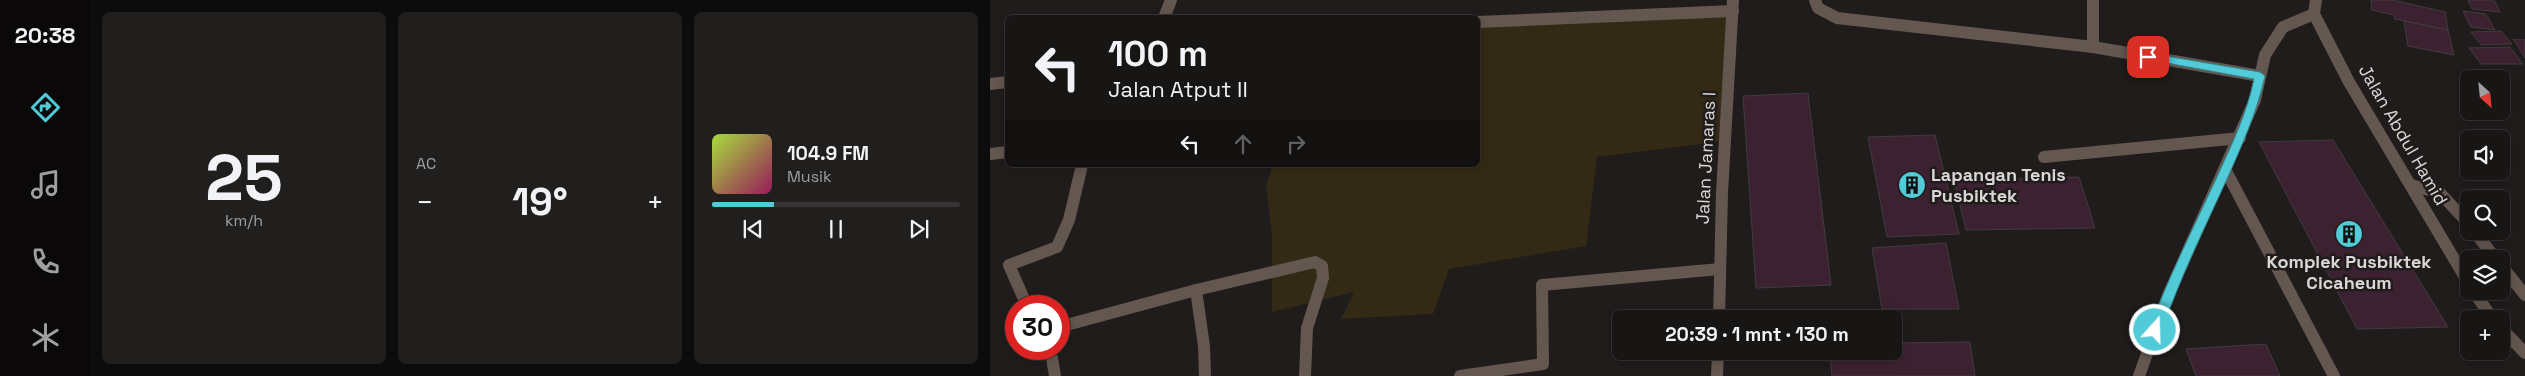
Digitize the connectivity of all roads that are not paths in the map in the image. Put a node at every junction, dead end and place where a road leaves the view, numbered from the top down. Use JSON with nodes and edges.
{"nodes":[{"id":1,"x":1171,"y":0,"type":"edge"},
{"id":2,"x":1815,"y":0,"type":"edge"},
{"id":3,"x":2093,"y":0,"type":"edge"},
{"id":4,"x":2316,"y":0,"type":"edge"},
{"id":5,"x":1732,"y":6,"type":"edge"},
{"id":6,"x":2314,"y":14,"type":"junction"},
{"id":7,"x":1165,"y":15,"type":"edge"},
{"id":8,"x":1480,"y":22,"type":"edge"},
{"id":9,"x":2093,"y":47,"type":"junction"},
{"id":10,"x":2260,"y":76,"type":"junction"},
{"id":11,"x":1005,"y":82,"type":"edge"},
{"id":12,"x":990,"y":84,"type":"edge"},
{"id":13,"x":2240,"y":138,"type":"junction"},
{"id":14,"x":1005,"y":152,"type":"edge"},
{"id":15,"x":990,"y":154,"type":"edge"},
{"id":16,"x":2044,"y":157,"type":"dead end"},
{"id":17,"x":1082,"y":167,"type":"edge"},
{"id":18,"x":2225,"y":169,"type":"junction"},
{"id":19,"x":2411,"y":186,"type":"junction"},
{"id":20,"x":2460,"y":214,"type":"edge"},
{"id":21,"x":2481,"y":240,"type":"edge"},
{"id":22,"x":2489,"y":250,"type":"edge"},
{"id":23,"x":1720,"y":269,"type":"junction"},
{"id":24,"x":2460,"y":269,"type":"edge"},
{"id":25,"x":2510,"y":276,"type":"edge"},
{"id":26,"x":1196,"y":290,"type":"junction"},
{"id":27,"x":1022,"y":295,"type":"edge"},
{"id":28,"x":2525,"y":295,"type":"edge"},
{"id":29,"x":1719,"y":310,"type":"edge"},
{"id":30,"x":1070,"y":324,"type":"edge"},
{"id":31,"x":2510,"y":337,"type":"edge"},
{"id":32,"x":2525,"y":353,"type":"edge"},
{"id":33,"x":1052,"y":360,"type":"edge"},
{"id":34,"x":1718,"y":360,"type":"edge"},
{"id":35,"x":1055,"y":376,"type":"edge"},
{"id":36,"x":1205,"y":376,"type":"edge"},
{"id":37,"x":1305,"y":376,"type":"edge"},
{"id":38,"x":1460,"y":376,"type":"edge"},
{"id":39,"x":1717,"y":376,"type":"edge"},
{"id":40,"x":2139,"y":376,"type":"edge"},
{"id":41,"x":2334,"y":376,"type":"edge"}],
"edges":[{"from":1,"to":7,"type":"street"},
{"from":2,"to":9,"type":"street"},
{"from":3,"to":9,"type":"street"},
{"from":4,"to":6,"type":"street"},
{"from":5,"to":8,"type":"street"},
{"from":5,"to":23,"type":"street","name":"Jalan Jamaras I"},
{"from":6,"to":10,"type":"street"},
{"from":6,"to":19,"type":"street","name":"Jalan Abdul Hamid"},
{"from":9,"to":10,"type":"street"},
{"from":10,"to":13,"type":"street"},
{"from":11,"to":12,"type":"street"},
{"from":13,"to":16,"type":"street"},
{"from":13,"to":18,"type":"street"},
{"from":14,"to":15,"type":"street"},
{"from":17,"to":27,"type":"street"},
{"from":18,"to":40,"type":"street"},
{"from":18,"to":41,"type":"street"},
{"from":19,"to":20,"type":"street"},
{"from":19,"to":24,"type":"street","name":"Jalan Abdul Hamid"},
{"from":21,"to":22,"type":"street"},
{"from":23,"to":29,"type":"street","name":"Jalan Jamaras I"},
{"from":23,"to":38,"type":"street"},
{"from":25,"to":28,"type":"street"},
{"from":26,"to":30,"type":"street"},
{"from":26,"to":36,"type":"street"},
{"from":26,"to":37,"type":"street"},
{"from":31,"to":32,"type":"street"},
{"from":33,"to":35,"type":"street"},
{"from":34,"to":39,"type":"street"}]}
